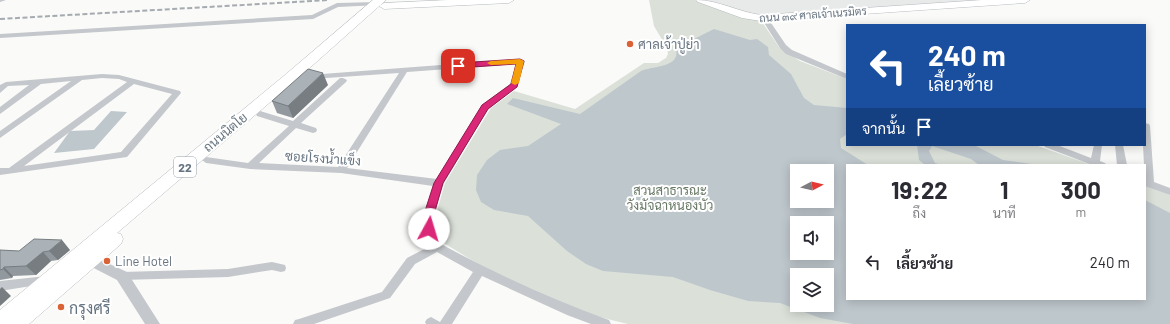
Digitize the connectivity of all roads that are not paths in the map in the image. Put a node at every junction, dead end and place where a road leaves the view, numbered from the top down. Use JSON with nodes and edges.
{"nodes":[{"id":1,"x":509,"y":0,"type":"edge"},
{"id":2,"x":701,"y":0,"type":"edge"},
{"id":3,"x":1025,"y":0,"type":"edge"},
{"id":4,"x":383,"y":2,"type":"edge"},
{"id":5,"x":765,"y":18,"type":"junction"},
{"id":6,"x":0,"y":36,"type":"edge"},
{"id":7,"x":404,"y":71,"type":"junction"},
{"id":8,"x":846,"y":77,"type":"edge"},
{"id":9,"x":80,"y":78,"type":"junction"},
{"id":10,"x":298,"y":78,"type":"junction"},
{"id":11,"x":343,"y":80,"type":"dead end"},
{"id":12,"x":39,"y":81,"type":"junction"},
{"id":13,"x":133,"y":81,"type":"junction"},
{"id":14,"x":0,"y":90,"type":"edge"},
{"id":15,"x":0,"y":111,"type":"edge"},
{"id":16,"x":260,"y":114,"type":"junction"},
{"id":17,"x":295,"y":125,"type":"junction"},
{"id":18,"x":1146,"y":126,"type":"dead end"},
{"id":19,"x":313,"y":130,"type":"dead end"},
{"id":20,"x":0,"y":135,"type":"edge"},
{"id":21,"x":1053,"y":146,"type":"edge"},
{"id":22,"x":1098,"y":146,"type":"edge"},
{"id":23,"x":1119,"y":146,"type":"edge"},
{"id":24,"x":1069,"y":149,"type":"edge"},
{"id":25,"x":206,"y":160,"type":"junction"},
{"id":26,"x":1098,"y":164,"type":"edge"},
{"id":27,"x":1122,"y":164,"type":"edge"},
{"id":28,"x":250,"y":166,"type":"junction"},
{"id":29,"x":341,"y":170,"type":"junction"},
{"id":30,"x":3,"y":172,"type":"edge"},
{"id":31,"x":438,"y":183,"type":"junction"},
{"id":32,"x":1147,"y":183,"type":"edge"},
{"id":33,"x":1170,"y":192,"type":"edge"},
{"id":34,"x":437,"y":247,"type":"junction"},
{"id":35,"x":85,"y":258,"type":"junction"},
{"id":36,"x":281,"y":268,"type":"dead end"},
{"id":37,"x":480,"y":270,"type":"junction"},
{"id":38,"x":122,"y":276,"type":"junction"},
{"id":39,"x":55,"y":282,"type":"junction"},
{"id":40,"x":0,"y":286,"type":"edge"},
{"id":41,"x":0,"y":321,"type":"edge"},
{"id":42,"x":16,"y":324,"type":"edge"},
{"id":43,"x":153,"y":324,"type":"edge"},
{"id":44,"x":299,"y":324,"type":"edge"},
{"id":45,"x":445,"y":324,"type":"edge"},
{"id":46,"x":605,"y":324,"type":"edge"}],
"edges":[{"from":1,"to":4,"type":"main road"},
{"from":2,"to":5,"type":"main road","name":"ถนน ๓๙ ศาลเจ้าเนรมิตร"},
{"from":3,"to":5,"type":"main road","name":"ถนน ๓๙ ศาลเจ้าเนรมิตร"},
{"from":4,"to":6,"type":"street"},
{"from":4,"to":10,"type":"main road","name":"ถนนนิตโย"},
{"from":5,"to":8,"type":"street"},
{"from":7,"to":10,"type":"street"},
{"from":7,"to":29,"type":"street"},
{"from":7,"to":31,"type":"street"},
{"from":9,"to":12,"type":"street"},
{"from":9,"to":13,"type":"street"},
{"from":9,"to":20,"type":"street"},
{"from":10,"to":16,"type":"main road","name":"ถนนนิตโย","number":"22"},
{"from":10,"to":35,"type":"main road","name":"ถนนนิตโย","number":"22"},
{"from":11,"to":17,"type":"street"},
{"from":12,"to":14,"type":"street"},
{"from":12,"to":15,"type":"street"},
{"from":13,"to":30,"type":"street"},
{"from":13,"to":30,"type":"street"},
{"from":16,"to":17,"type":"street"},
{"from":16,"to":25,"type":"main road","name":"ถนนนิตโย","number":"22"},
{"from":17,"to":19,"type":"street"},
{"from":17,"to":28,"type":"street"},
{"from":18,"to":32,"type":"street"},
{"from":21,"to":24,"type":"street"},
{"from":22,"to":26,"type":"street"},
{"from":23,"to":27,"type":"street"},
{"from":24,"to":26,"type":"street"},
{"from":25,"to":28,"type":"street","name":"ซอยโรงน้ำแข็ง"},
{"from":25,"to":35,"type":"main road","name":"ถนนนิตโย","number":"22"},
{"from":28,"to":29,"type":"street","name":"ซอยโรงน้ำแข็ง"},
{"from":29,"to":31,"type":"street","name":"ซอยโรงน้ำแข็ง"},
{"from":31,"to":34,"type":"street"},
{"from":32,"to":33,"type":"street"},
{"from":34,"to":37,"type":"street"},
{"from":34,"to":44,"type":"street"},
{"from":35,"to":38,"type":"street"},
{"from":35,"to":39,"type":"main road","name":"ถนนนิตโย","number":"22"},
{"from":36,"to":38,"type":"street"},
{"from":37,"to":45,"type":"street"},
{"from":37,"to":46,"type":"street"},
{"from":38,"to":43,"type":"street"},
{"from":39,"to":40,"type":"street"},
{"from":39,"to":41,"type":"main road","name":"ถนนนิตโย","number":"22"},
{"from":39,"to":42,"type":"main road","name":"ถนนนิตโย","number":"22"}]}
